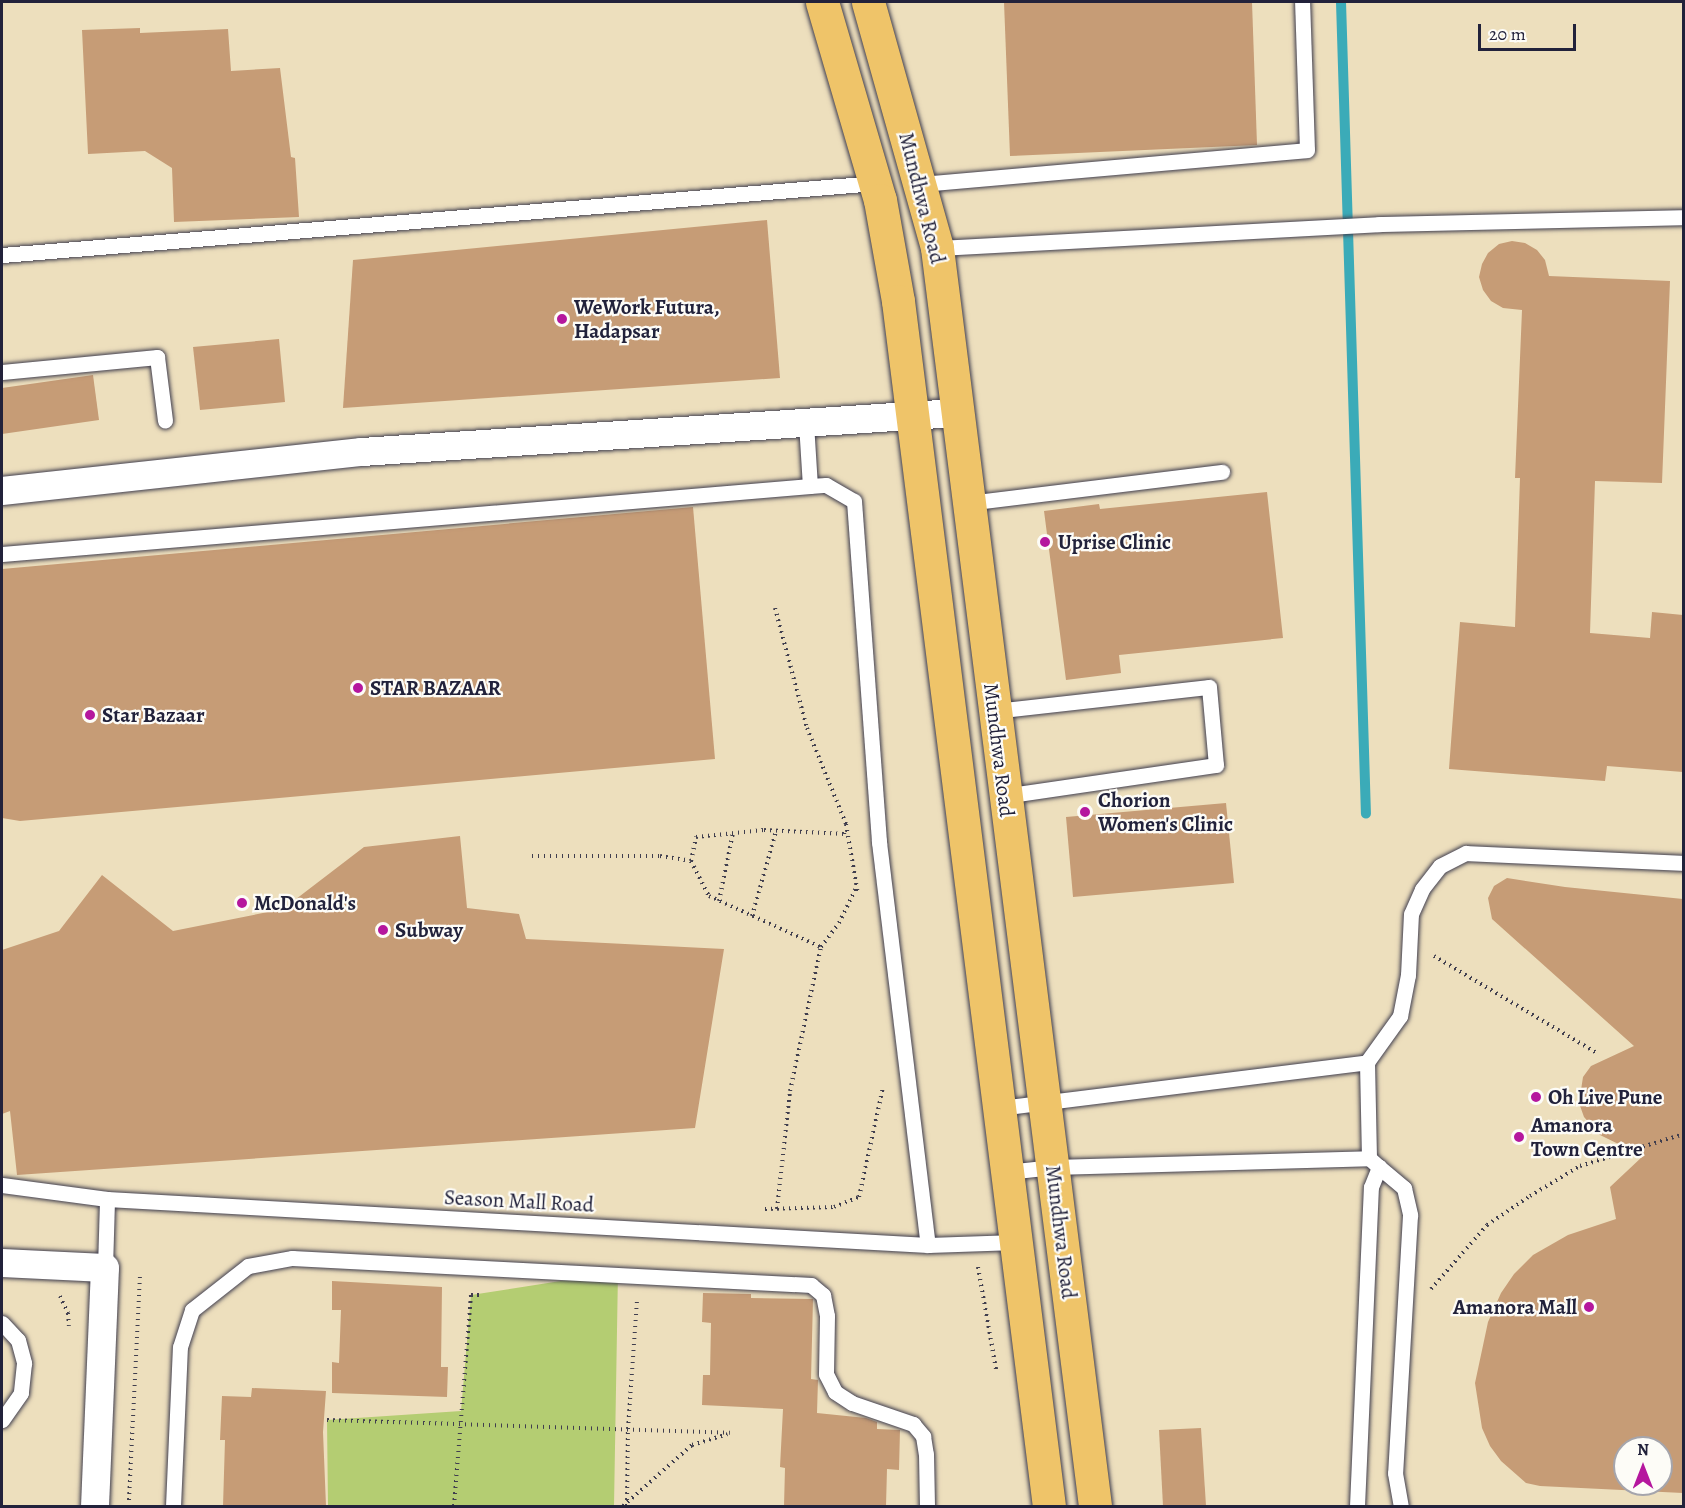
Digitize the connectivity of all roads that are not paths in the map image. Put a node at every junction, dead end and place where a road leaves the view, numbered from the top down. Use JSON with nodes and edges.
{"nodes":[{"id":1,"x":822,"y":2,"type":"edge"},
{"id":2,"x":868,"y":2,"type":"edge"},
{"id":3,"x":1302,"y":2,"type":"edge"},
{"id":4,"x":875,"y":183,"type":"junction"},
{"id":5,"x":920,"y":184,"type":"junction"},
{"id":6,"x":1683,"y":217,"type":"edge"},
{"id":7,"x":937,"y":248,"type":"junction"},
{"id":8,"x":2,"y":255,"type":"edge"},
{"id":9,"x":2,"y":372,"type":"edge"},
{"id":10,"x":956,"y":413,"type":"junction"},
{"id":11,"x":912,"y":416,"type":"junction"},
{"id":12,"x":165,"y":420,"type":"dead end"},
{"id":13,"x":806,"y":423,"type":"junction"},
{"id":14,"x":1222,"y":472,"type":"dead end"},
{"id":15,"x":810,"y":486,"type":"junction"},
{"id":16,"x":2,"y":490,"type":"edge"},
{"id":17,"x":968,"y":503,"type":"junction"},
{"id":18,"x":2,"y":554,"type":"edge"},
{"id":19,"x":993,"y":711,"type":"junction"},
{"id":20,"x":1004,"y":796,"type":"junction"},
{"id":21,"x":1683,"y":863,"type":"edge"},
{"id":22,"x":1367,"y":1062,"type":"junction"},
{"id":23,"x":1045,"y":1103,"type":"junction"},
{"id":24,"x":1000,"y":1108,"type":"junction"},
{"id":25,"x":1374,"y":1162,"type":"junction"},
{"id":26,"x":1053,"y":1167,"type":"junction"},
{"id":27,"x":1007,"y":1172,"type":"junction"},
{"id":28,"x":2,"y":1185,"type":"edge"},
{"id":29,"x":107,"y":1199,"type":"junction"},
{"id":30,"x":1016,"y":1242,"type":"junction"},
{"id":31,"x":928,"y":1245,"type":"junction"},
{"id":32,"x":2,"y":1263,"type":"edge"},
{"id":33,"x":105,"y":1268,"type":"junction"},
{"id":34,"x":2,"y":1323,"type":"edge"},
{"id":35,"x":2,"y":1420,"type":"edge"},
{"id":36,"x":95,"y":1506,"type":"edge"},
{"id":37,"x":173,"y":1506,"type":"edge"},
{"id":38,"x":927,"y":1506,"type":"edge"},
{"id":39,"x":1049,"y":1506,"type":"edge"},
{"id":40,"x":1095,"y":1506,"type":"edge"},
{"id":41,"x":1357,"y":1506,"type":"edge"},
{"id":42,"x":1401,"y":1506,"type":"edge"}],
"edges":[{"from":1,"to":4,"type":"highway","name":"Mundhwa Road"},
{"from":2,"to":5,"type":"highway","name":"Mundhwa Road"},
{"from":3,"to":5,"type":"lane"},
{"from":4,"to":8,"type":"lane"},
{"from":4,"to":11,"type":"highway","name":"Mundhwa Road"},
{"from":5,"to":7,"type":"highway","name":"Mundhwa Road"},
{"from":6,"to":7,"type":"lane"},
{"from":7,"to":10,"type":"highway","name":"Mundhwa Road"},
{"from":9,"to":12,"type":"lane"},
{"from":10,"to":11,"type":"street"},
{"from":10,"to":17,"type":"highway","name":"Mundhwa Road"},
{"from":11,"to":13,"type":"street"},
{"from":11,"to":24,"type":"highway","name":"Mundhwa Road"},
{"from":13,"to":15,"type":"lane"},
{"from":13,"to":16,"type":"street"},
{"from":14,"to":17,"type":"lane"},
{"from":15,"to":18,"type":"lane"},
{"from":15,"to":31,"type":"lane"},
{"from":17,"to":19,"type":"highway","name":"Mundhwa Road"},
{"from":19,"to":20,"type":"highway","name":"Mundhwa Road"},
{"from":19,"to":20,"type":"lane"},
{"from":20,"to":23,"type":"highway","name":"Mundhwa Road"},
{"from":21,"to":22,"type":"lane"},
{"from":22,"to":23,"type":"lane"},
{"from":22,"to":25,"type":"lane"},
{"from":23,"to":24,"type":"lane"},
{"from":23,"to":26,"type":"highway","name":"Mundhwa Road"},
{"from":24,"to":27,"type":"highway","name":"Mundhwa Road"},
{"from":25,"to":26,"type":"lane"},
{"from":25,"to":41,"type":"lane"},
{"from":25,"to":42,"type":"lane"},
{"from":26,"to":27,"type":"lane"},
{"from":26,"to":40,"type":"highway","name":"Mundhwa Road"},
{"from":27,"to":30,"type":"highway","name":"Mundhwa Road"},
{"from":28,"to":29,"type":"lane","name":"Season Mall Road"},
{"from":29,"to":31,"type":"lane","name":"Season Mall Road"},
{"from":29,"to":33,"type":"lane"},
{"from":30,"to":31,"type":"lane","name":"Season Mall Road"},
{"from":30,"to":39,"type":"highway","name":"Mundhwa Road"},
{"from":32,"to":33,"type":"street"},
{"from":33,"to":36,"type":"street"},
{"from":34,"to":35,"type":"lane"},
{"from":37,"to":38,"type":"lane"}]}
